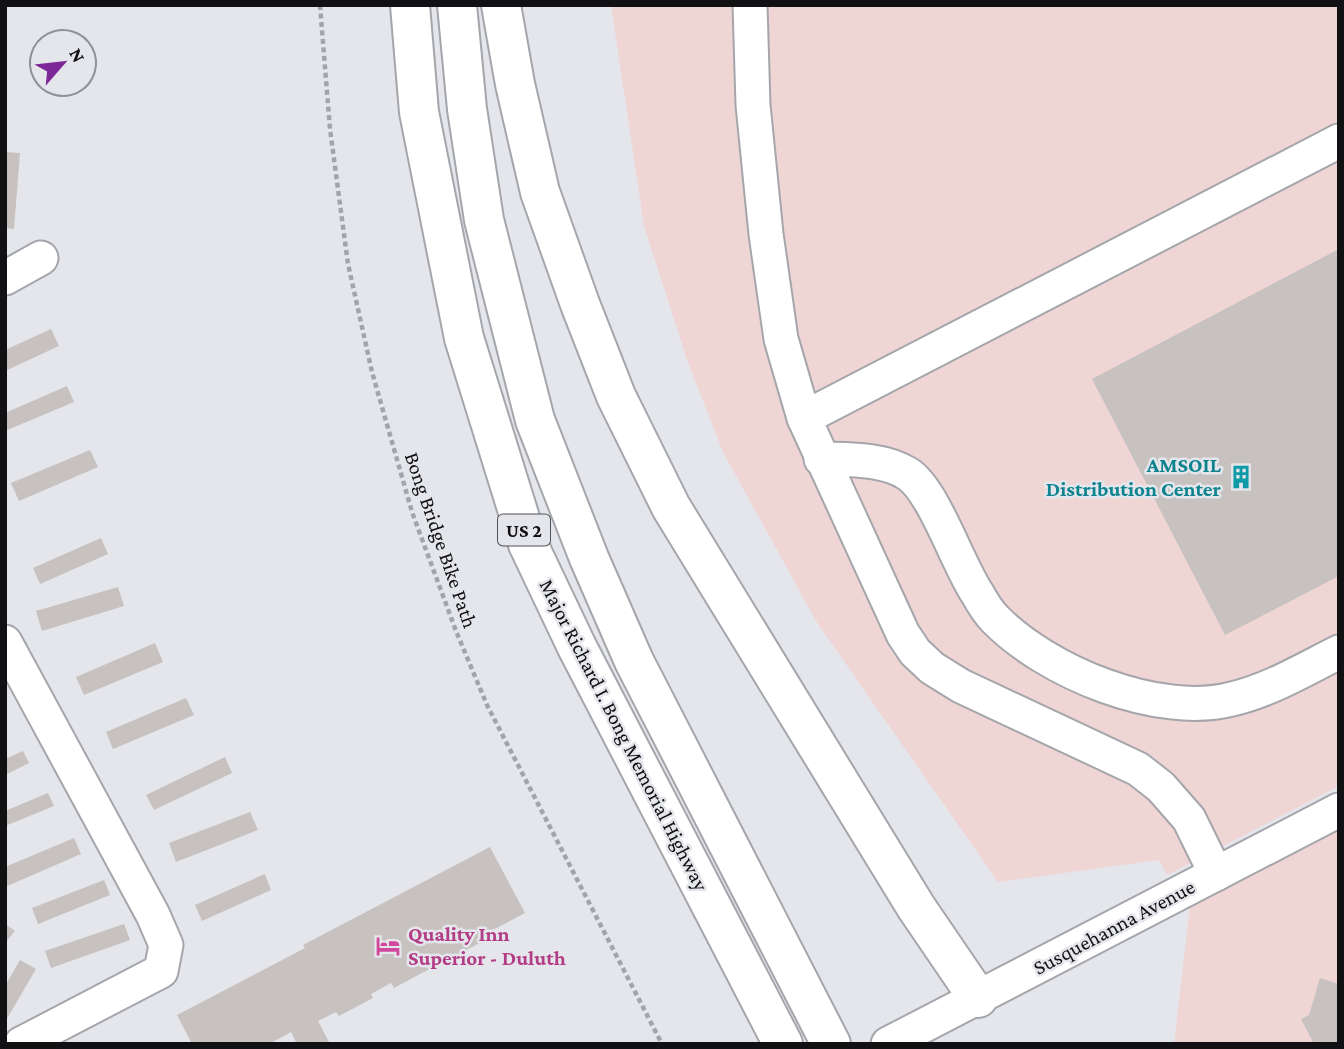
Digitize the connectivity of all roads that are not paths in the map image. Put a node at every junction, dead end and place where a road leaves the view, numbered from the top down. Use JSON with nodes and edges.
{"nodes":[{"id":1,"x":410,"y":5,"type":"edge"},
{"id":2,"x":457,"y":5,"type":"edge"},
{"id":3,"x":501,"y":5,"type":"edge"},
{"id":4,"x":750,"y":5,"type":"edge"},
{"id":5,"x":1339,"y":141,"type":"edge"},
{"id":6,"x":41,"y":258,"type":"dead end"},
{"id":7,"x":5,"y":278,"type":"edge"},
{"id":8,"x":804,"y":418,"type":"junction"},
{"id":9,"x":821,"y":459,"type":"junction"},
{"id":10,"x":5,"y":642,"type":"edge"},
{"id":11,"x":1339,"y":652,"type":"edge"},
{"id":12,"x":1339,"y":810,"type":"edge"},
{"id":13,"x":1216,"y":874,"type":"junction"},
{"id":14,"x":978,"y":998,"type":"junction"},
{"id":15,"x":21,"y":1044,"type":"edge"},
{"id":16,"x":783,"y":1044,"type":"edge"},
{"id":17,"x":831,"y":1044,"type":"edge"},
{"id":18,"x":888,"y":1044,"type":"edge"}],
"edges":[{"from":1,"to":16,"type":"highway","name":"Major Richard I. Bong Memorial Highway","number":"US 2"},
{"from":2,"to":17,"type":"highway","name":"Major Richard I. Bong Memorial Highway","number":"US 2"},
{"from":3,"to":14,"type":"highway"},
{"from":4,"to":8,"type":"street"},
{"from":5,"to":8,"type":"street"},
{"from":6,"to":7,"type":"street"},
{"from":8,"to":9,"type":"street"},
{"from":9,"to":11,"type":"street"},
{"from":9,"to":13,"type":"street"},
{"from":10,"to":15,"type":"street"},
{"from":12,"to":13,"type":"street","name":"Susquehanna Avenue"},
{"from":13,"to":14,"type":"street","name":"Susquehanna Avenue"},
{"from":14,"to":18,"type":"street","name":"Susquehanna Avenue"}]}
